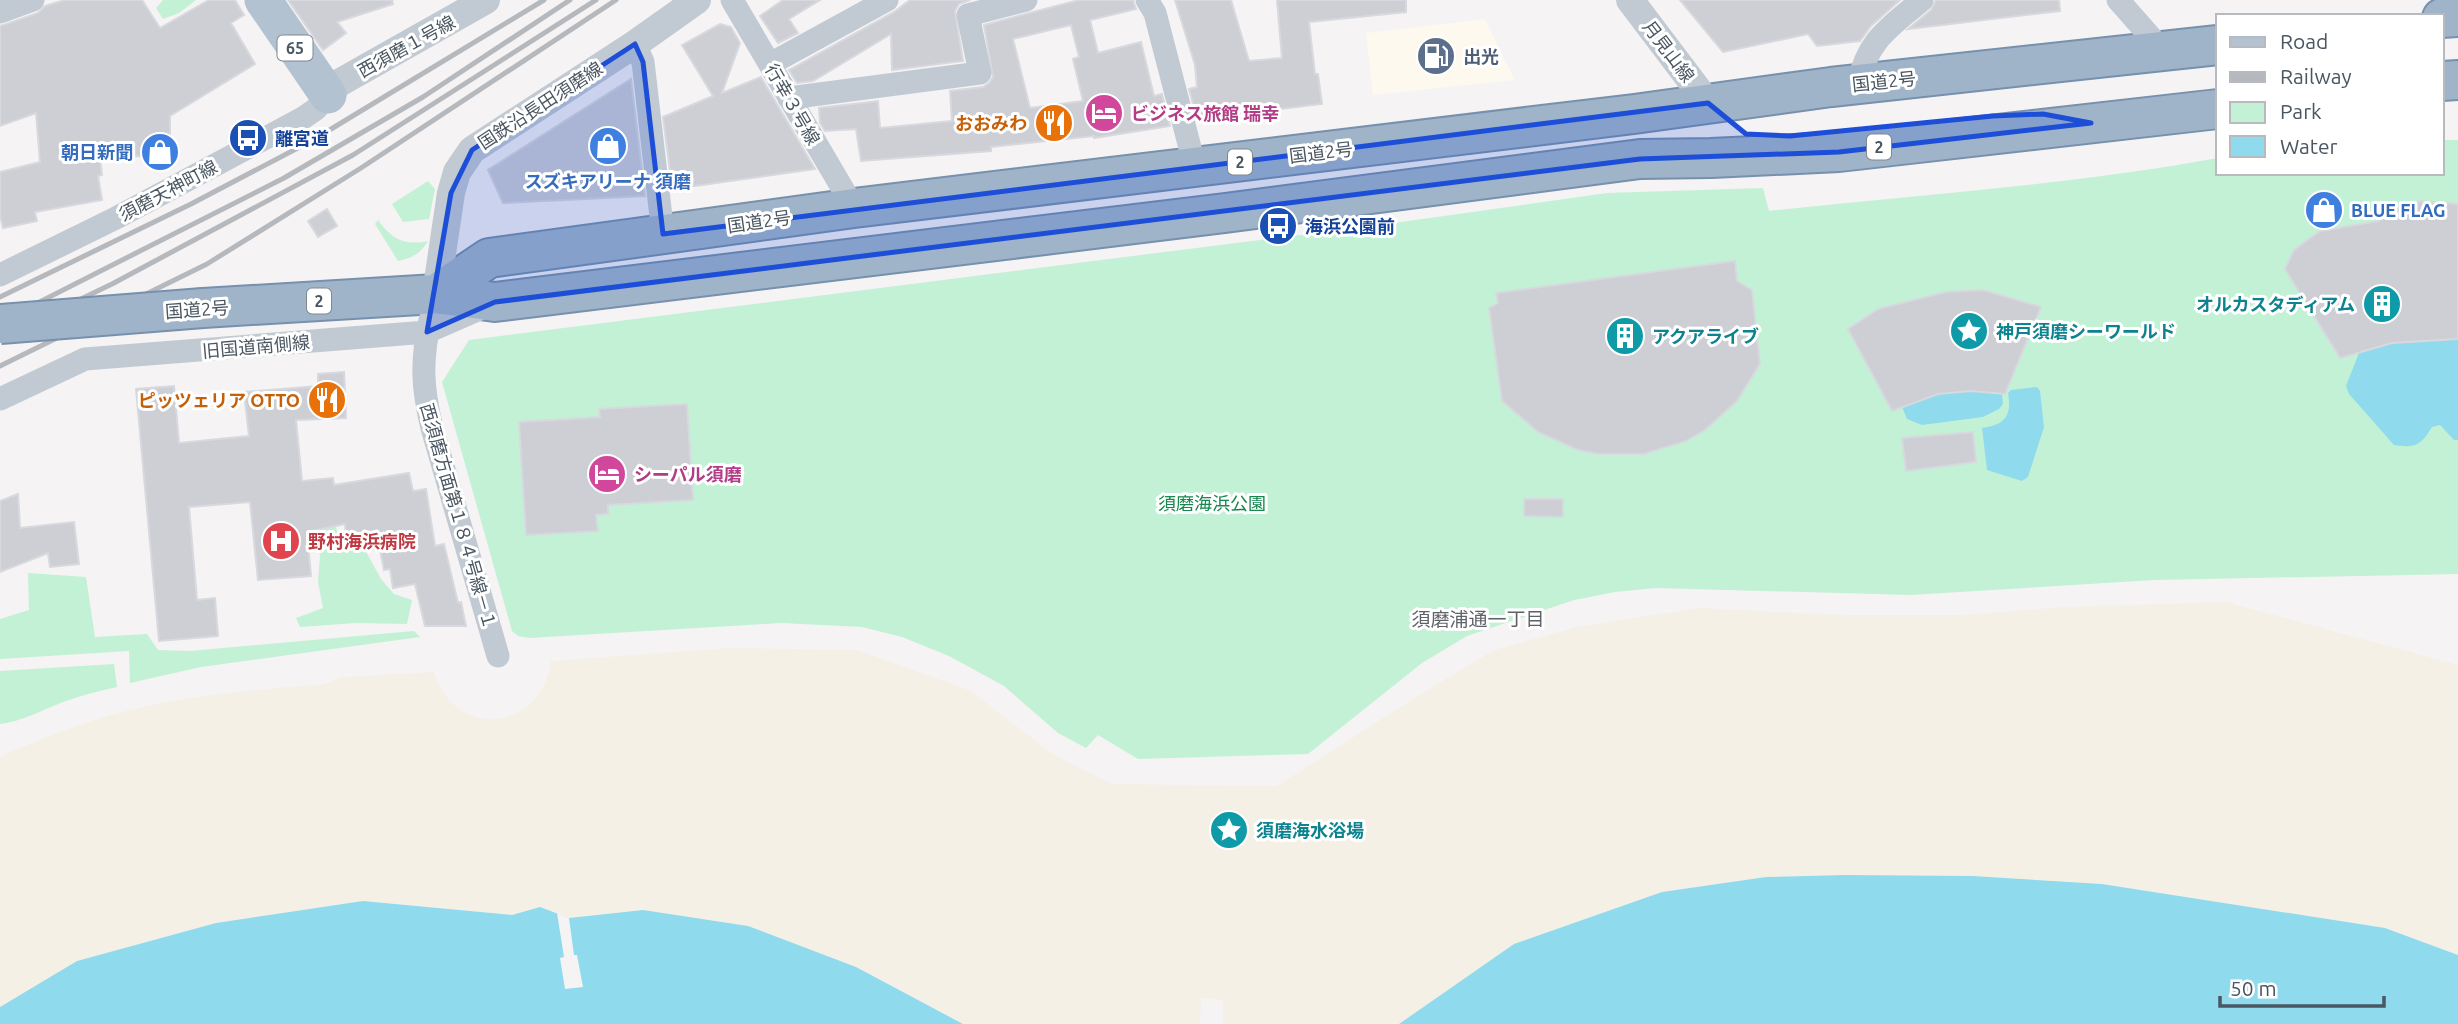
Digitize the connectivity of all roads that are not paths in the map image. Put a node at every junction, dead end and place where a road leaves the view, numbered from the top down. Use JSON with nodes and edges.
{"nodes":[{"id":1,"x":33,"y":0,"type":"edge"},
{"id":2,"x":263,"y":0,"type":"edge"},
{"id":3,"x":486,"y":0,"type":"edge"},
{"id":4,"x":697,"y":0,"type":"edge"},
{"id":5,"x":732,"y":0,"type":"edge"},
{"id":6,"x":887,"y":0,"type":"edge"},
{"id":7,"x":1026,"y":0,"type":"edge"},
{"id":8,"x":1147,"y":0,"type":"edge"},
{"id":9,"x":1630,"y":0,"type":"edge"},
{"id":10,"x":1922,"y":0,"type":"edge"},
{"id":11,"x":2119,"y":0,"type":"edge"},
{"id":12,"x":0,"y":12,"type":"edge"},
{"id":13,"x":635,"y":44,"type":"junction"},
{"id":14,"x":2216,"y":46,"type":"edge"},
{"id":15,"x":2164,"y":52,"type":"junction"},
{"id":16,"x":770,"y":64,"type":"junction"},
{"id":17,"x":1858,"y":84,"type":"junction"},
{"id":18,"x":328,"y":95,"type":"junction"},
{"id":19,"x":789,"y":98,"type":"junction"},
{"id":20,"x":1708,"y":103,"type":"junction"},
{"id":21,"x":2216,"y":109,"type":"edge"},
{"id":22,"x":2091,"y":123,"type":"junction"},
{"id":23,"x":1665,"y":159,"type":"junction"},
{"id":24,"x":1195,"y":167,"type":"junction"},
{"id":25,"x":854,"y":208,"type":"junction"},
{"id":26,"x":663,"y":234,"type":"junction"},
{"id":27,"x":0,"y":275,"type":"edge"},
{"id":28,"x":436,"y":294,"type":"junction"},
{"id":29,"x":495,"y":302,"type":"junction"},
{"id":30,"x":0,"y":324,"type":"edge"},
{"id":31,"x":427,"y":332,"type":"junction"},
{"id":32,"x":0,"y":399,"type":"edge"},
{"id":33,"x":498,"y":656,"type":"dead end"}],
"edges":[{"from":1,"to":12,"type":"street"},
{"from":2,"to":18,"type":"main road","number":"65"},
{"from":3,"to":18,"type":"street","name":"西須磨１号線"},
{"from":4,"to":13,"type":"street","name":"国鉄沿長田須磨線"},
{"from":5,"to":16,"type":"street","name":"行幸３号線"},
{"from":6,"to":16,"type":"street"},
{"from":7,"to":19,"type":"street"},
{"from":8,"to":24,"type":"street"},
{"from":9,"to":20,"type":"street","name":"月見山線"},
{"from":10,"to":17,"type":"street"},
{"from":11,"to":15,"type":"street"},
{"from":13,"to":26,"type":"street"},
{"from":13,"to":28,"type":"street","name":"国鉄沿長田須磨線"},
{"from":14,"to":15,"type":"highway","name":"国道2号","number":"2"},
{"from":15,"to":17,"type":"highway","name":"国道2号","number":"2"},
{"from":16,"to":19,"type":"street","name":"行幸３号線"},
{"from":17,"to":20,"type":"highway","name":"国道2号","number":"2"},
{"from":18,"to":27,"type":"street","name":"須磨天神町線"},
{"from":19,"to":25,"type":"street","name":"行幸３号線"},
{"from":20,"to":22,"type":"highway","number":"2"},
{"from":20,"to":23,"type":"highway"},
{"from":20,"to":24,"type":"highway","name":"国道2号","number":"2"},
{"from":21,"to":22,"type":"highway","name":"国道2号","number":"2"},
{"from":22,"to":23,"type":"highway","name":"国道2号","number":"2"},
{"from":23,"to":29,"type":"highway","name":"国道2号","number":"2"},
{"from":24,"to":25,"type":"highway","name":"国道2号","number":"2"},
{"from":25,"to":26,"type":"highway","name":"国道2号","number":"2"},
{"from":26,"to":28,"type":"highway","name":"国道2号","number":"2"},
{"from":28,"to":29,"type":"highway","name":"国道2号","number":"2"},
{"from":28,"to":30,"type":"highway","name":"国道2号","number":"2","bridge":true},
{"from":28,"to":31,"type":"street","name":"西須磨方面第１８４号線－１"},
{"from":29,"to":31,"type":"street","name":"旧国道南側線"},
{"from":31,"to":32,"type":"street","name":"旧国道南側線"},
{"from":31,"to":33,"type":"street","name":"西須磨方面第１８４号線－１"}]}
